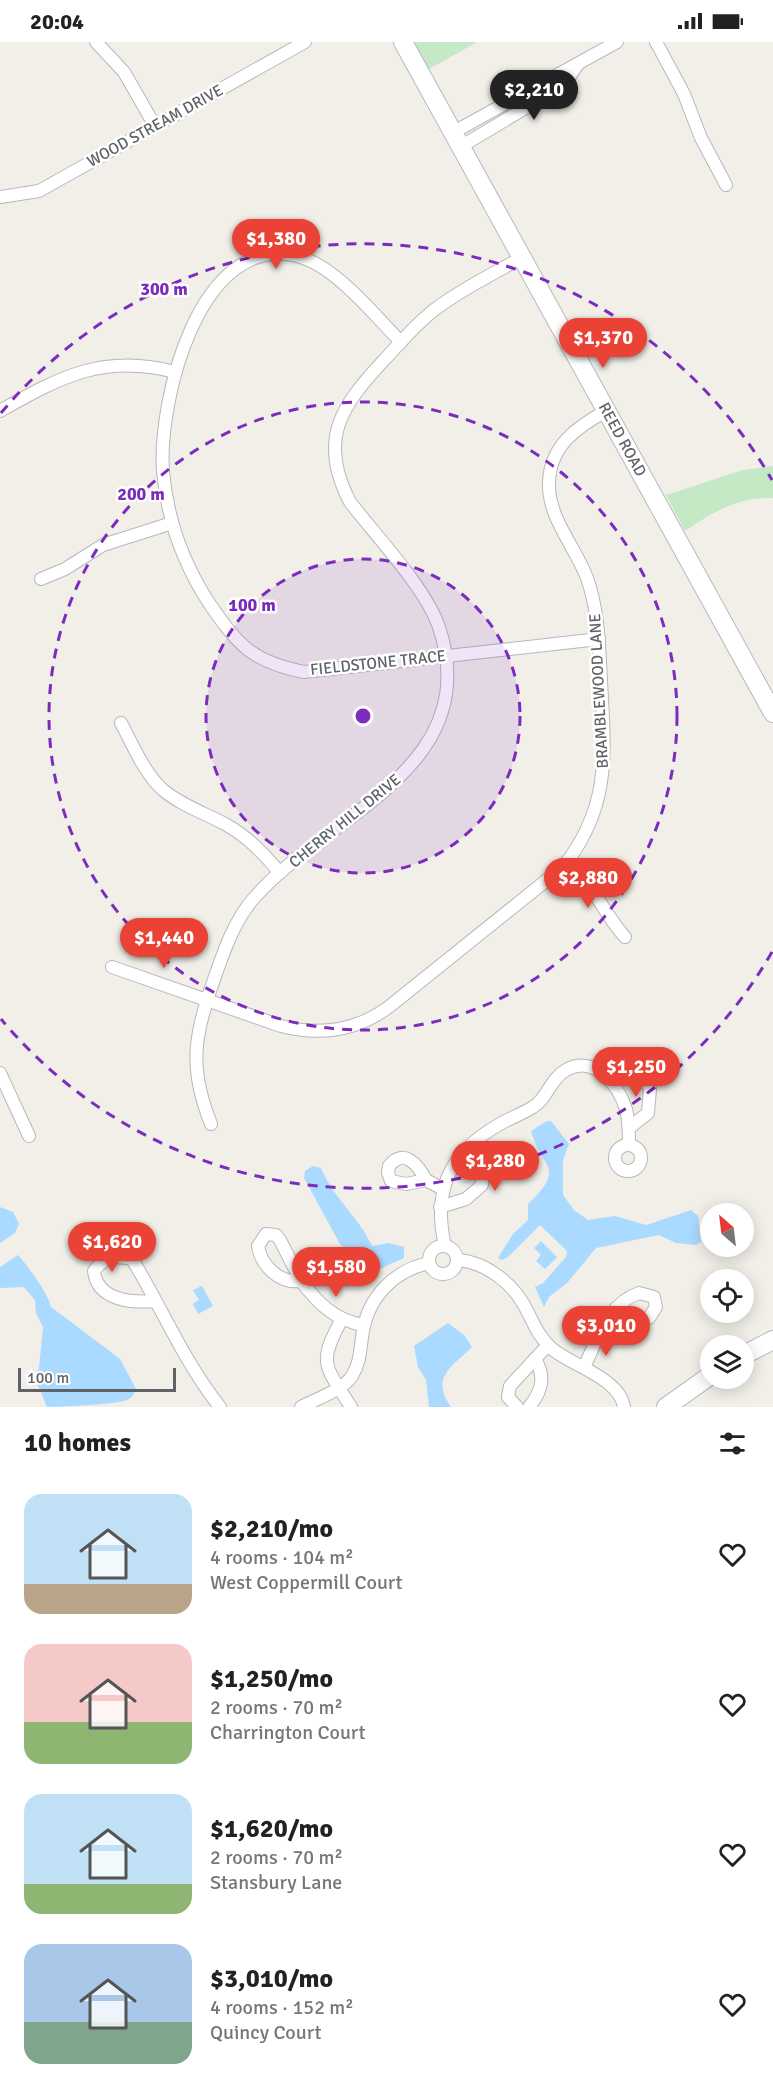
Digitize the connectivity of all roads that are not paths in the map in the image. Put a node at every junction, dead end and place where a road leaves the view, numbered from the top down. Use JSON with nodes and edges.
{"nodes":[{"id":1,"x":96,"y":42,"type":"edge"},
{"id":2,"x":305,"y":42,"type":"edge"},
{"id":3,"x":403,"y":42,"type":"edge"},
{"id":4,"x":617,"y":42,"type":"edge"},
{"id":5,"x":656,"y":42,"type":"edge"},
{"id":6,"x":155,"y":126,"type":"junction"},
{"id":7,"x":456,"y":140,"type":"junction"},
{"id":8,"x":726,"y":185,"type":"dead end"},
{"id":9,"x":0,"y":197,"type":"edge"},
{"id":10,"x":521,"y":258,"type":"junction"},
{"id":11,"x":401,"y":342,"type":"junction"},
{"id":12,"x":175,"y":372,"type":"junction"},
{"id":13,"x":0,"y":411,"type":"edge"},
{"id":14,"x":606,"y":411,"type":"junction"},
{"id":15,"x":172,"y":523,"type":"junction"},
{"id":16,"x":41,"y":579,"type":"dead end"},
{"id":17,"x":599,"y":639,"type":"junction"},
{"id":18,"x":445,"y":656,"type":"junction"},
{"id":19,"x":773,"y":713,"type":"edge"},
{"id":20,"x":121,"y":723,"type":"dead end"},
{"id":21,"x":568,"y":861,"type":"junction"},
{"id":22,"x":280,"y":873,"type":"junction"},
{"id":23,"x":625,"y":937,"type":"dead end"},
{"id":24,"x":112,"y":967,"type":"dead end"},
{"id":25,"x":207,"y":1000,"type":"junction"},
{"id":26,"x":0,"y":1073,"type":"edge"},
{"id":27,"x":612,"y":1082,"type":"junction"},
{"id":28,"x":211,"y":1124,"type":"dead end"},
{"id":29,"x":629,"y":1128,"type":"junction"},
{"id":30,"x":29,"y":1136,"type":"dead end"},
{"id":31,"x":629,"y":1145,"type":"dead end"},
{"id":32,"x":466,"y":1149,"type":"junction"},
{"id":33,"x":426,"y":1180,"type":"dead end"},
{"id":34,"x":443,"y":1189,"type":"junction"},
{"id":35,"x":440,"y":1207,"type":"junction"},
{"id":36,"x":445,"y":1246,"type":"junction"},
{"id":37,"x":458,"y":1260,"type":"junction"},
{"id":38,"x":429,"y":1263,"type":"junction"},
{"id":39,"x":301,"y":1281,"type":"dead end"},
{"id":40,"x":156,"y":1301,"type":"junction"},
{"id":41,"x":342,"y":1319,"type":"junction"},
{"id":42,"x":364,"y":1325,"type":"junction"},
{"id":43,"x":604,"y":1327,"type":"dead end"},
{"id":44,"x":773,"y":1340,"type":"edge"},
{"id":45,"x":548,"y":1345,"type":"junction"},
{"id":46,"x":754,"y":1350,"type":"edge"},
{"id":47,"x":535,"y":1359,"type":"junction"},
{"id":48,"x":584,"y":1367,"type":"junction"},
{"id":49,"x":700,"y":1383,"type":"edge"},
{"id":50,"x":339,"y":1386,"type":"junction"},
{"id":51,"x":624,"y":1403,"type":"edge"},
{"id":52,"x":220,"y":1407,"type":"edge"},
{"id":53,"x":301,"y":1407,"type":"edge"},
{"id":54,"x":351,"y":1407,"type":"edge"},
{"id":55,"x":517,"y":1407,"type":"edge"},
{"id":56,"x":530,"y":1407,"type":"edge"},
{"id":57,"x":635,"y":1407,"type":"edge"},
{"id":58,"x":666,"y":1407,"type":"edge"}],
"edges":[{"from":1,"to":6,"type":"street"},
{"from":2,"to":6,"type":"street","name":"WOOD STREAM DRIVE"},
{"from":3,"to":7,"type":"main road","name":"REED ROAD"},
{"from":4,"to":7,"type":"street"},
{"from":5,"to":8,"type":"street"},
{"from":6,"to":9,"type":"street","name":"WOOD STREAM DRIVE"},
{"from":7,"to":10,"type":"main road","name":"REED ROAD"},
{"from":10,"to":11,"type":"street","name":"CHERRY HILL DRIVE"},
{"from":10,"to":14,"type":"main road","name":"REED ROAD"},
{"from":11,"to":12,"type":"street","name":"FIELDSTONE TRACE"},
{"from":11,"to":18,"type":"street","name":"CHERRY HILL DRIVE"},
{"from":12,"to":13,"type":"street"},
{"from":12,"to":15,"type":"street","name":"FIELDSTONE TRACE"},
{"from":14,"to":17,"type":"street","name":"BRAMBLEWOOD LANE"},
{"from":14,"to":19,"type":"main road","name":"REED ROAD"},
{"from":15,"to":16,"type":"street"},
{"from":15,"to":18,"type":"street","name":"FIELDSTONE TRACE"},
{"from":17,"to":18,"type":"street","name":"FIELDSTONE TRACE"},
{"from":17,"to":21,"type":"street","name":"BRAMBLEWOOD LANE"},
{"from":18,"to":22,"type":"street","name":"CHERRY HILL DRIVE"},
{"from":20,"to":22,"type":"street"},
{"from":21,"to":23,"type":"street"},
{"from":21,"to":25,"type":"street","name":"BRAMBLEWOOD LANE"},
{"from":22,"to":25,"type":"street","name":"CHERRY HILL DRIVE"},
{"from":24,"to":25,"type":"street","name":"BRAMBLEWOOD LANE"},
{"from":25,"to":28,"type":"street","name":"CHERRY HILL DRIVE"},
{"from":26,"to":30,"type":"street"},
{"from":27,"to":29,"type":"street"},
{"from":27,"to":29,"type":"street"},
{"from":27,"to":32,"type":"street"},
{"from":29,"to":31,"type":"street"},
{"from":32,"to":34,"type":"street"},
{"from":32,"to":35,"type":"street"},
{"from":33,"to":34,"type":"street"},
{"from":34,"to":35,"type":"street"},
{"from":35,"to":36,"type":"street"},
{"from":36,"to":37,"type":"street"},
{"from":36,"to":38,"type":"street"},
{"from":37,"to":38,"type":"street"},
{"from":37,"to":45,"type":"street"},
{"from":38,"to":42,"type":"street"},
{"from":39,"to":41,"type":"street"},
{"from":40,"to":40,"type":"street"},
{"from":40,"to":52,"type":"street"},
{"from":41,"to":42,"type":"street"},
{"from":41,"to":50,"type":"street"},
{"from":42,"to":50,"type":"street"},
{"from":43,"to":48,"type":"street"},
{"from":44,"to":46,"type":"main road"},
{"from":45,"to":47,"type":"street"},
{"from":45,"to":48,"type":"street"},
{"from":47,"to":55,"type":"street"},
{"from":47,"to":56,"type":"street"},
{"from":48,"to":51,"type":"street"},
{"from":49,"to":58,"type":"main road"},
{"from":50,"to":53,"type":"street"},
{"from":50,"to":54,"type":"street"},
{"from":51,"to":57,"type":"street"}]}
